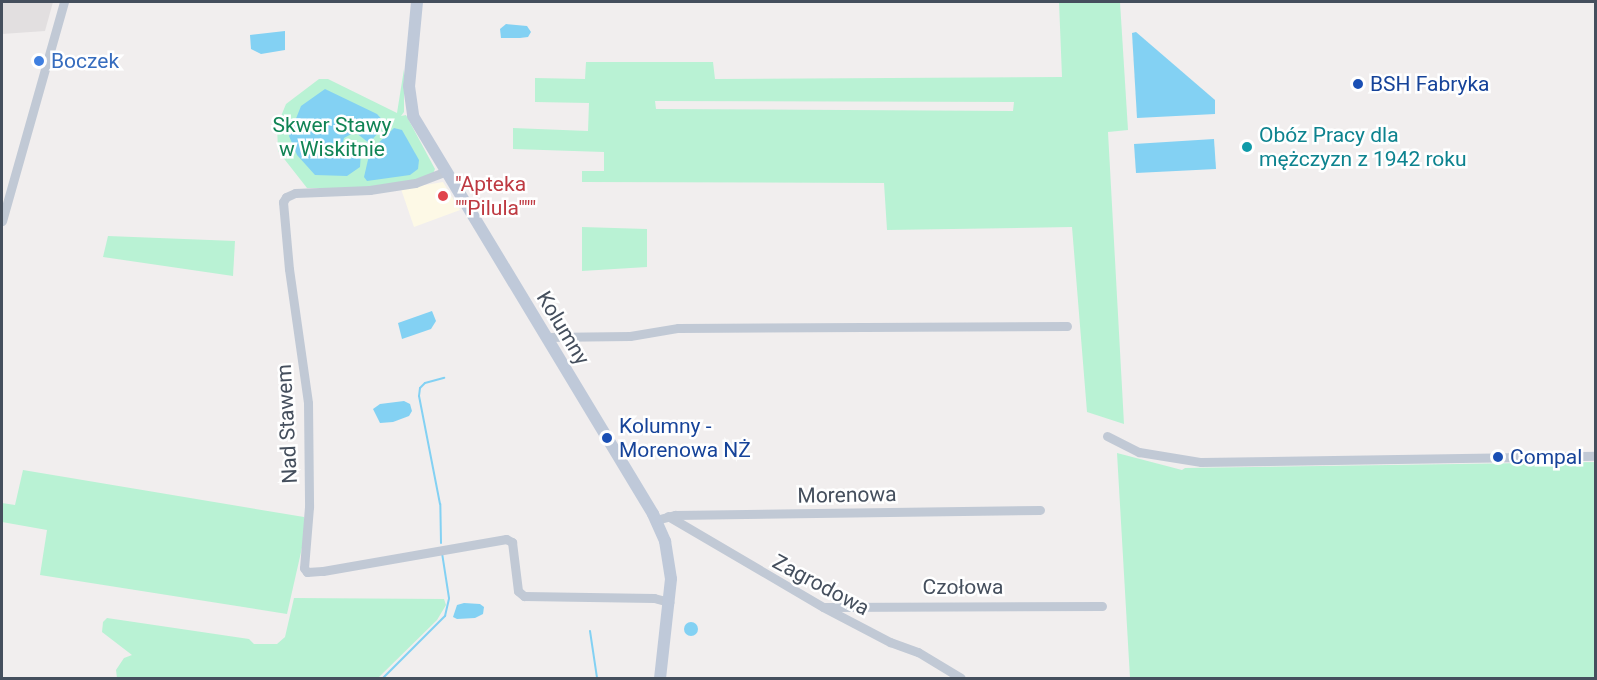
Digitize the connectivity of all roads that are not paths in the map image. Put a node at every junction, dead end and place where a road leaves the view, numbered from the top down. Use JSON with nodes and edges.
{"nodes":[{"id":1,"x":64,"y":2,"type":"edge"},
{"id":2,"x":417,"y":2,"type":"edge"},
{"id":3,"x":444,"y":172,"type":"junction"},
{"id":4,"x":2,"y":220,"type":"edge"},
{"id":5,"x":1067,"y":326,"type":"dead end"},
{"id":6,"x":545,"y":337,"type":"junction"},
{"id":7,"x":1107,"y":436,"type":"dead end"},
{"id":8,"x":1596,"y":456,"type":"edge"},
{"id":9,"x":1040,"y":510,"type":"dead end"},
{"id":10,"x":662,"y":518,"type":"junction"},
{"id":11,"x":669,"y":602,"type":"junction"},
{"id":12,"x":1102,"y":606,"type":"dead end"},
{"id":13,"x":823,"y":607,"type":"junction"},
{"id":14,"x":660,"y":678,"type":"edge"},
{"id":15,"x":961,"y":678,"type":"edge"}],
"edges":[{"from":1,"to":4,"type":"street"},
{"from":2,"to":3,"type":"street","name":"Kolumny"},
{"from":3,"to":6,"type":"street","name":"Kolumny"},
{"from":3,"to":11,"type":"street","name":"Nad Stawem"},
{"from":5,"to":6,"type":"street"},
{"from":6,"to":10,"type":"street","name":"Kolumny"},
{"from":7,"to":8,"type":"street"},
{"from":9,"to":10,"type":"street","name":"Morenowa"},
{"from":10,"to":11,"type":"street","name":"Kolumny"},
{"from":10,"to":13,"type":"street","name":"Zagrodowa"},
{"from":11,"to":14,"type":"street","name":"Kolumny"},
{"from":12,"to":13,"type":"street","name":"Czołowa"},
{"from":13,"to":15,"type":"street","name":"Zagrodowa"}]}
